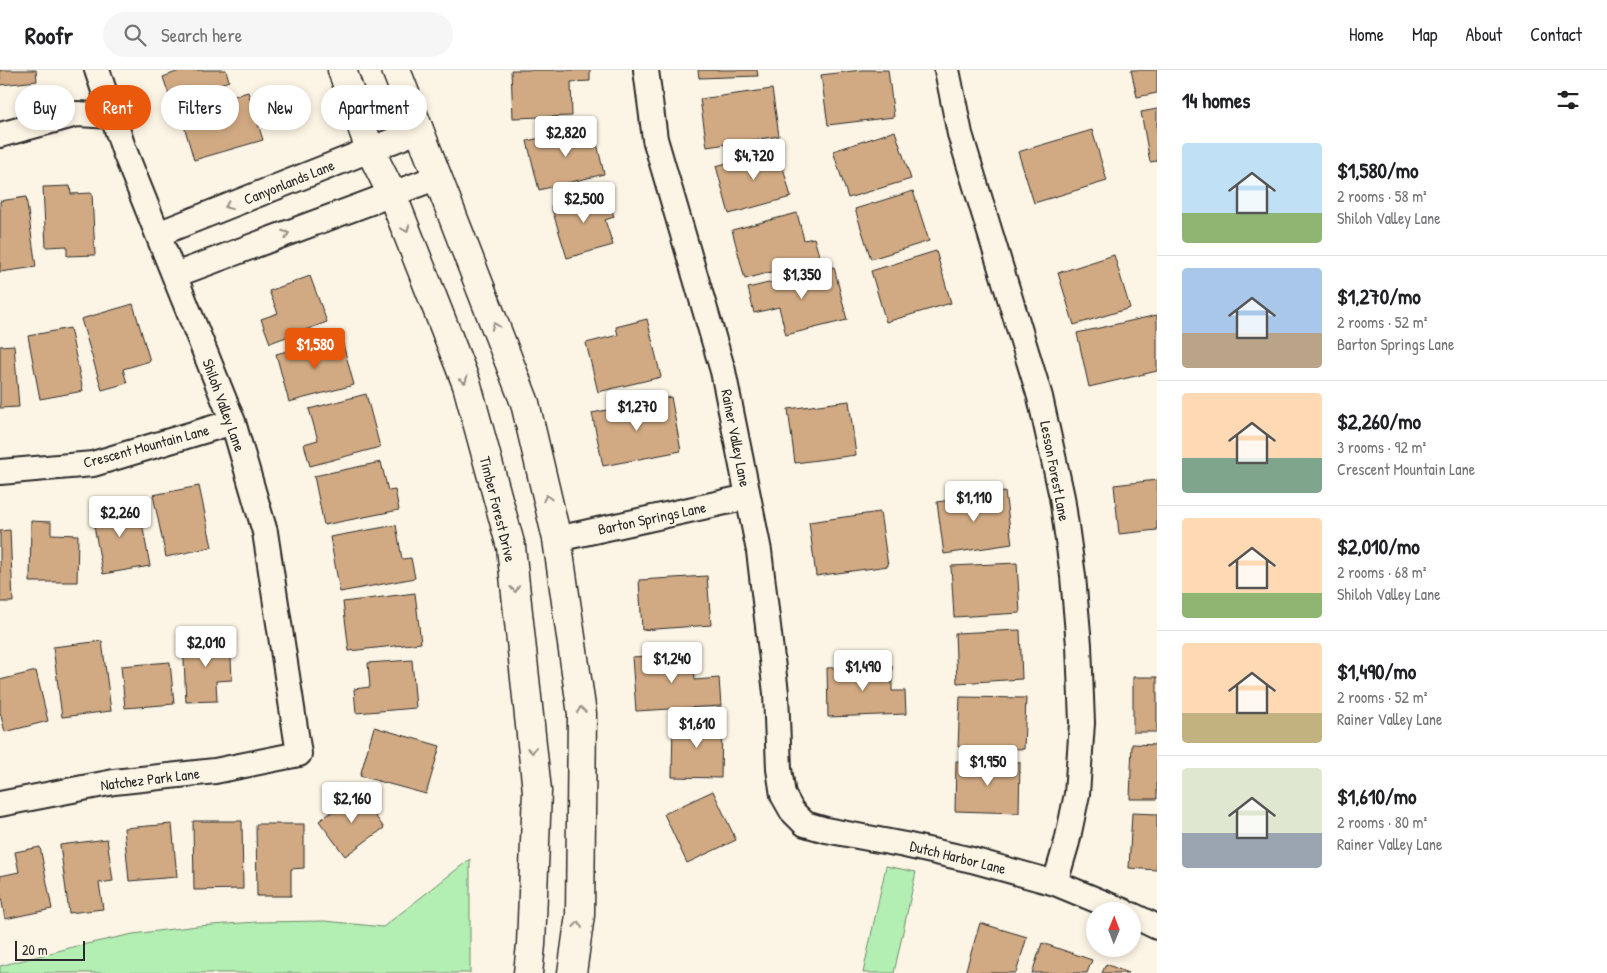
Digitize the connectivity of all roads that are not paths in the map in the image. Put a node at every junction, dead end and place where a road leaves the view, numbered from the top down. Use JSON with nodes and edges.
{"nodes":[{"id":1,"x":97,"y":70,"type":"edge"},
{"id":2,"x":342,"y":70,"type":"edge"},
{"id":3,"x":396,"y":70,"type":"edge"},
{"id":4,"x":646,"y":70,"type":"edge"},
{"id":5,"x":947,"y":70,"type":"edge"},
{"id":6,"x":102,"y":85,"type":"edge"},
{"id":7,"x":402,"y":85,"type":"edge"},
{"id":8,"x":85,"y":114,"type":"edge"},
{"id":9,"x":117,"y":130,"type":"edge"},
{"id":10,"x":420,"y":130,"type":"joint"},
{"id":11,"x":0,"y":135,"type":"edge"},
{"id":12,"x":370,"y":150,"type":"junction"},
{"id":13,"x":438,"y":177,"type":"junction"},
{"id":14,"x":392,"y":194,"type":"junction"},
{"id":15,"x":158,"y":234,"type":"junction"},
{"id":16,"x":175,"y":275,"type":"junction"},
{"id":17,"x":232,"y":422,"type":"junction"},
{"id":18,"x":0,"y":472,"type":"edge"},
{"id":19,"x":748,"y":497,"type":"junction"},
{"id":20,"x":557,"y":539,"type":"junction"},
{"id":21,"x":299,"y":754,"type":"joint"},
{"id":22,"x":0,"y":804,"type":"edge"},
{"id":23,"x":792,"y":811,"type":"joint"},
{"id":24,"x":1055,"y":883,"type":"junction"},
{"id":25,"x":1101,"y":902,"type":"edge"},
{"id":26,"x":1141,"y":919,"type":"edge"},
{"id":27,"x":1157,"y":927,"type":"edge"},
{"id":28,"x":528,"y":973,"type":"edge"},
{"id":29,"x":572,"y":973,"type":"edge"}],
"edges":[{"from":1,"to":6,"type":"street","name":"Shiloh Valley Lane"},
{"from":2,"to":12,"type":"main road","name":"Timber Forest Drive"},
{"from":3,"to":7,"type":"main road"},
{"from":4,"to":19,"type":"street","name":"Rainer Valley Lane"},
{"from":5,"to":24,"type":"street","name":"Lesson Forest Lane"},
{"from":8,"to":11,"type":"street"},
{"from":9,"to":15,"type":"street","name":"Shiloh Valley Lane"},
{"from":10,"to":12,"type":"street","name":"Canyonlands Lane"},
{"from":10,"to":13,"type":"main road"},
{"from":12,"to":14,"type":"main road","name":"Timber Forest Drive"},
{"from":12,"to":15,"type":"street","name":"Canyonlands Lane","one_way":true},
{"from":13,"to":14,"type":"street"},
{"from":20,"to":13,"type":"main road","one_way":true},
{"from":16,"to":14,"type":"street","one_way":true},
{"from":14,"to":28,"type":"main road","name":"Timber Forest Drive","one_way":true},
{"from":15,"to":16,"type":"street","name":"Shiloh Valley Lane"},
{"from":16,"to":17,"type":"street","name":"Shiloh Valley Lane"},
{"from":17,"to":18,"type":"street","name":"Crescent Mountain Lane"},
{"from":17,"to":21,"type":"street","name":"Shiloh Valley Lane"},
{"from":19,"to":20,"type":"street","name":"Barton Springs Lane"},
{"from":19,"to":23,"type":"street","name":"Rainer Valley Lane"},
{"from":29,"to":20,"type":"main road","one_way":true},
{"from":21,"to":22,"type":"street","name":"Natchez Park Lane"},
{"from":23,"to":24,"type":"street","name":"Dutch Harbor Lane"},
{"from":24,"to":25,"type":"street","name":"Dutch Harbor Lane"},
{"from":26,"to":27,"type":"street"}]}
